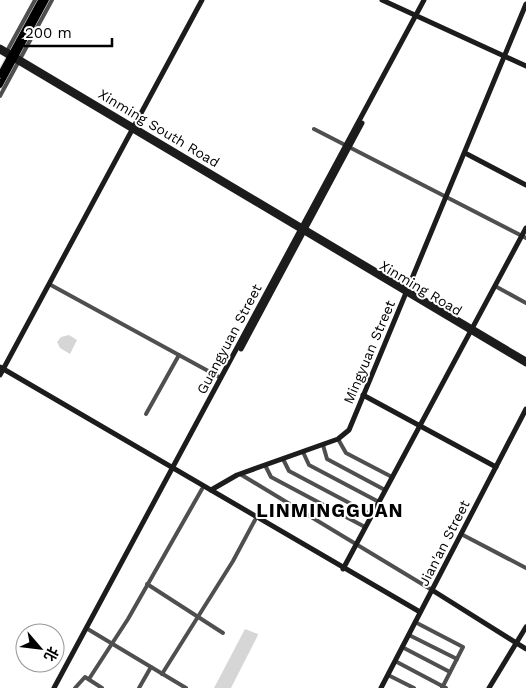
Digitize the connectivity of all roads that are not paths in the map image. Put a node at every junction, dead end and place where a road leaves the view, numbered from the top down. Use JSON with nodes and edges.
{"nodes":[{"id":1,"x":35,"y":0,"type":"edge"},
{"id":2,"x":40,"y":0,"type":"edge"},
{"id":3,"x":46,"y":0,"type":"edge"},
{"id":4,"x":52,"y":0,"type":"edge"},
{"id":5,"x":202,"y":0,"type":"edge"},
{"id":6,"x":382,"y":0,"type":"edge"},
{"id":7,"x":388,"y":0,"type":"edge"},
{"id":8,"x":426,"y":0,"type":"edge"},
{"id":9,"x":526,"y":4,"type":"edge"},
{"id":10,"x":418,"y":15,"type":"junction"},
{"id":11,"x":0,"y":47,"type":"edge"},
{"id":12,"x":0,"y":51,"type":"edge"},
{"id":13,"x":506,"y":55,"type":"junction"},
{"id":14,"x":14,"y":57,"type":"junction"},
{"id":15,"x":526,"y":64,"type":"edge"},
{"id":16,"x":0,"y":75,"type":"edge"},
{"id":17,"x":0,"y":85,"type":"edge"},
{"id":18,"x":0,"y":96,"type":"edge"},
{"id":19,"x":133,"y":128,"type":"junction"},
{"id":20,"x":314,"y":129,"type":"dead end"},
{"id":21,"x":347,"y":147,"type":"junction"},
{"id":22,"x":465,"y":153,"type":"junction"},
{"id":23,"x":526,"y":185,"type":"edge"},
{"id":24,"x":446,"y":197,"type":"junction"},
{"id":25,"x":526,"y":228,"type":"edge"},
{"id":26,"x":303,"y":229,"type":"junction"},
{"id":27,"x":524,"y":237,"type":"edge"},
{"id":28,"x":49,"y":284,"type":"junction"},
{"id":29,"x":495,"y":286,"type":"junction"},
{"id":30,"x":407,"y":291,"type":"junction"},
{"id":31,"x":526,"y":303,"type":"edge"},
{"id":32,"x":471,"y":330,"type":"junction"},
{"id":33,"x":179,"y":354,"type":"junction"},
{"id":34,"x":526,"y":360,"type":"edge"},
{"id":35,"x":526,"y":364,"type":"edge"},
{"id":36,"x":1,"y":370,"type":"edge"},
{"id":37,"x":221,"y":378,"type":"junction"},
{"id":38,"x":363,"y":395,"type":"junction"},
{"id":39,"x":526,"y":409,"type":"edge"},
{"id":40,"x":146,"y":414,"type":"dead end"},
{"id":41,"x":419,"y":426,"type":"junction"},
{"id":42,"x":338,"y":439,"type":"junction"},
{"id":43,"x":323,"y":445,"type":"junction"},
{"id":44,"x":303,"y":452,"type":"junction"},
{"id":45,"x":283,"y":459,"type":"junction"},
{"id":46,"x":265,"y":465,"type":"junction"},
{"id":47,"x":496,"y":467,"type":"junction"},
{"id":48,"x":174,"y":470,"type":"junction"},
{"id":49,"x":240,"y":474,"type":"junction"},
{"id":50,"x":392,"y":478,"type":"junction"},
{"id":51,"x":202,"y":489,"type":"junction"},
{"id":52,"x":211,"y":490,"type":"junction"},
{"id":53,"x":385,"y":490,"type":"junction"},
{"id":54,"x":378,"y":502,"type":"junction"},
{"id":55,"x":372,"y":515,"type":"junction"},
{"id":56,"x":255,"y":520,"type":"junction"},
{"id":57,"x":365,"y":527,"type":"junction"},
{"id":58,"x":461,"y":534,"type":"junction"},
{"id":59,"x":356,"y":545,"type":"junction"},
{"id":60,"x":526,"y":568,"type":"edge"},
{"id":61,"x":343,"y":569,"type":"junction"},
{"id":62,"x":147,"y":584,"type":"junction"},
{"id":63,"x":432,"y":590,"type":"junction"},
{"id":64,"x":420,"y":614,"type":"junction"},
{"id":65,"x":198,"y":617,"type":"junction"},
{"id":66,"x":415,"y":622,"type":"junction"},
{"id":67,"x":526,"y":626,"type":"edge"},
{"id":68,"x":88,"y":629,"type":"junction"},
{"id":69,"x":223,"y":633,"type":"dead end"},
{"id":70,"x":409,"y":634,"type":"junction"},
{"id":71,"x":516,"y":643,"type":"junction"},
{"id":72,"x":112,"y":644,"type":"junction"},
{"id":73,"x":402,"y":647,"type":"junction"},
{"id":74,"x":526,"y":649,"type":"edge"},
{"id":75,"x":457,"y":659,"type":"junction"},
{"id":76,"x":395,"y":661,"type":"junction"},
{"id":77,"x":152,"y":667,"type":"junction"},
{"id":78,"x":450,"y":672,"type":"junction"},
{"id":79,"x":162,"y":674,"type":"junction"},
{"id":80,"x":388,"y":675,"type":"junction"},
{"id":81,"x":89,"y":679,"type":"junction"},
{"id":82,"x":444,"y":687,"type":"edge"},
{"id":83,"x":54,"y":688,"type":"edge"},
{"id":84,"x":58,"y":688,"type":"edge"},
{"id":85,"x":75,"y":688,"type":"edge"},
{"id":86,"x":102,"y":688,"type":"edge"},
{"id":87,"x":139,"y":688,"type":"edge"},
{"id":88,"x":186,"y":688,"type":"edge"},
{"id":89,"x":381,"y":688,"type":"edge"},
{"id":90,"x":414,"y":688,"type":"edge"},
{"id":91,"x":489,"y":688,"type":"edge"}],
"edges":[{"from":1,"to":14,"type":"street"},
{"from":2,"to":14,"type":"main road"},
{"from":3,"to":14,"type":"main road"},
{"from":4,"to":14,"type":"street"},
{"from":5,"to":19,"type":"street"},
{"from":6,"to":10,"type":"street"},
{"from":7,"to":10,"type":"street"},
{"from":8,"to":10,"type":"street","name":"Guangyuan Street"},
{"from":9,"to":13,"type":"street","name":"Mingyuan Street"},
{"from":10,"to":13,"type":"street"},
{"from":10,"to":21,"type":"street","name":"Guangyuan Street"},
{"from":11,"to":14,"type":"street","name":"Xinming South Road"},
{"from":12,"to":14,"type":"street","name":"Xinming South Road"},
{"from":13,"to":15,"type":"street"},
{"from":13,"to":22,"type":"street","name":"Mingyuan Street"},
{"from":14,"to":16,"type":"main road"},
{"from":14,"to":17,"type":"main road"},
{"from":14,"to":18,"type":"street"},
{"from":14,"to":19,"type":"street","name":"Xinming South Road"},
{"from":19,"to":26,"type":"street","name":"Xinming South Road"},
{"from":19,"to":28,"type":"street"},
{"from":20,"to":21,"type":"street"},
{"from":21,"to":24,"type":"street"},
{"from":21,"to":26,"type":"street","name":"Guangyuan Street"},
{"from":22,"to":23,"type":"street"},
{"from":22,"to":24,"type":"street","name":"Mingyuan Street"},
{"from":24,"to":27,"type":"street"},
{"from":24,"to":30,"type":"street","name":"Mingyuan Street"},
{"from":25,"to":27,"type":"street"},
{"from":26,"to":30,"type":"street","name":"Xinming Road"},
{"from":26,"to":37,"type":"street","name":"Guangyuan Street"},
{"from":26,"to":48,"type":"street","name":"Guangyuan Street"},
{"from":27,"to":29,"type":"street"},
{"from":28,"to":33,"type":"street"},
{"from":28,"to":36,"type":"street"},
{"from":29,"to":31,"type":"street"},
{"from":29,"to":32,"type":"street"},
{"from":30,"to":32,"type":"street","name":"Xinming Road"},
{"from":30,"to":38,"type":"street","name":"Mingyuan Street"},
{"from":32,"to":34,"type":"street","name":"Xinming Road"},
{"from":32,"to":35,"type":"street","name":"Xinming Road"},
{"from":32,"to":41,"type":"street"},
{"from":33,"to":37,"type":"street"},
{"from":33,"to":40,"type":"street"},
{"from":36,"to":48,"type":"street"},
{"from":37,"to":48,"type":"street","name":"Guangyuan Street"},
{"from":38,"to":41,"type":"street"},
{"from":38,"to":42,"type":"street","name":"Mingyuan Street"},
{"from":39,"to":47,"type":"street","name":"Jian'an Street"},
{"from":41,"to":47,"type":"street"},
{"from":41,"to":50,"type":"street"},
{"from":42,"to":43,"type":"street"},
{"from":42,"to":50,"type":"street"},
{"from":43,"to":44,"type":"street"},
{"from":43,"to":53,"type":"street"},
{"from":44,"to":45,"type":"street"},
{"from":44,"to":54,"type":"street"},
{"from":45,"to":46,"type":"street"},
{"from":45,"to":55,"type":"street"},
{"from":46,"to":49,"type":"street"},
{"from":46,"to":57,"type":"street"},
{"from":47,"to":58,"type":"street","name":"Jian'an Street"},
{"from":48,"to":51,"type":"street"},
{"from":48,"to":52,"type":"street"},
{"from":48,"to":68,"type":"street","name":"Guangyuan Street"},
{"from":49,"to":52,"type":"street"},
{"from":49,"to":59,"type":"street"},
{"from":50,"to":53,"type":"street"},
{"from":51,"to":56,"type":"street"},
{"from":51,"to":62,"type":"street"},
{"from":52,"to":61,"type":"street"},
{"from":53,"to":54,"type":"street"},
{"from":54,"to":55,"type":"street"},
{"from":55,"to":57,"type":"street"},
{"from":56,"to":61,"type":"street"},
{"from":56,"to":65,"type":"street"},
{"from":57,"to":59,"type":"street"},
{"from":58,"to":60,"type":"street"},
{"from":58,"to":63,"type":"street","name":"Jian'an Street"},
{"from":59,"to":61,"type":"street"},
{"from":59,"to":63,"type":"street"},
{"from":61,"to":64,"type":"street"},
{"from":62,"to":65,"type":"street"},
{"from":62,"to":72,"type":"street"},
{"from":63,"to":64,"type":"street","name":"Jian'an Street"},
{"from":63,"to":71,"type":"street"},
{"from":64,"to":66,"type":"street","name":"Jian'an Street"},
{"from":65,"to":69,"type":"street"},
{"from":65,"to":79,"type":"street"},
{"from":66,"to":70,"type":"street","name":"Jian'an Street"},
{"from":66,"to":75,"type":"street"},
{"from":67,"to":71,"type":"street"},
{"from":68,"to":72,"type":"street"},
{"from":68,"to":83,"type":"street","name":"Guangyuan Street"},
{"from":68,"to":84,"type":"street","name":"Guangyuan Street"},
{"from":70,"to":73,"type":"street","name":"Jian'an Street"},
{"from":70,"to":75,"type":"street"},
{"from":71,"to":74,"type":"street"},
{"from":71,"to":91,"type":"street"},
{"from":72,"to":77,"type":"street"},
{"from":72,"to":81,"type":"street"},
{"from":73,"to":76,"type":"street","name":"Jian'an Street"},
{"from":73,"to":78,"type":"street"},
{"from":75,"to":78,"type":"street"},
{"from":76,"to":80,"type":"street","name":"Jian'an Street"},
{"from":76,"to":82,"type":"street"},
{"from":77,"to":79,"type":"street"},
{"from":77,"to":87,"type":"street"},
{"from":78,"to":82,"type":"street"},
{"from":79,"to":88,"type":"street"},
{"from":80,"to":89,"type":"street","name":"Jian'an Street"},
{"from":80,"to":90,"type":"street"},
{"from":81,"to":85,"type":"street"},
{"from":81,"to":86,"type":"street"}]}
